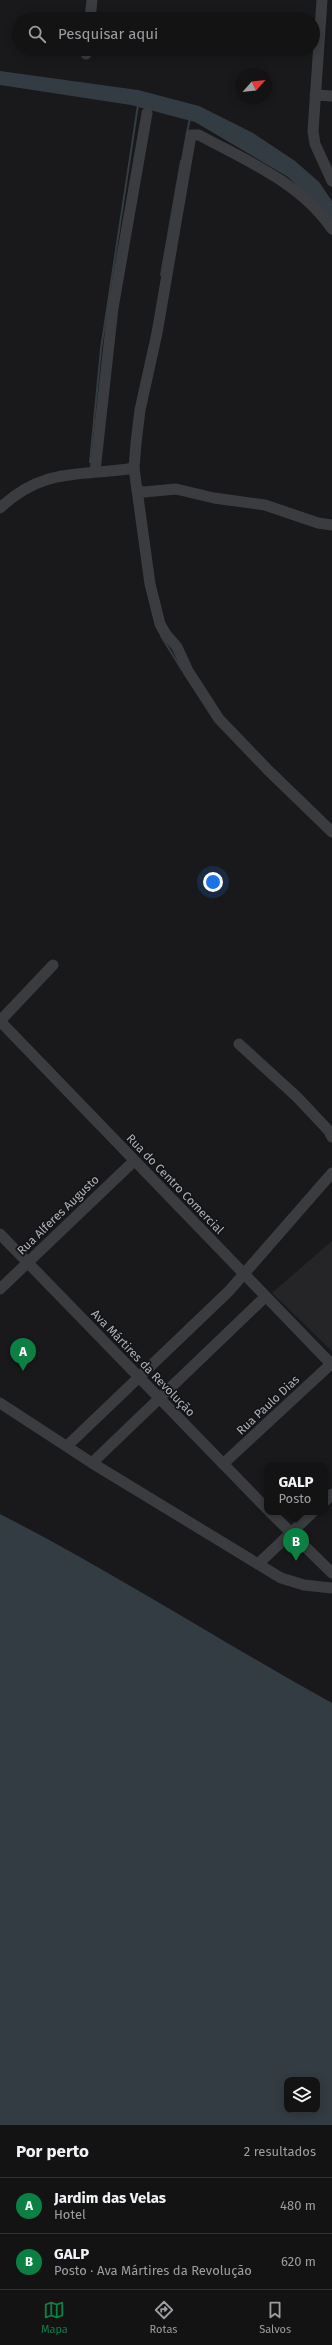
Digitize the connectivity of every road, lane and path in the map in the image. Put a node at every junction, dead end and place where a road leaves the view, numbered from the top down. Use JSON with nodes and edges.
{"nodes":[{"id":1,"x":92,"y":0,"type":"edge"},
{"id":2,"x":322,"y":0,"type":"edge"},
{"id":3,"x":91,"y":12,"type":"edge"},
{"id":4,"x":320,"y":27,"type":"edge"},
{"id":5,"x":318,"y":56,"type":"edge"},
{"id":6,"x":315,"y":96,"type":"junction"},
{"id":7,"x":332,"y":96,"type":"edge"},
{"id":8,"x":146,"y":113,"type":"dead end"},
{"id":9,"x":332,"y":180,"type":"edge"},
{"id":10,"x":332,"y":230,"type":"edge"},
{"id":11,"x":134,"y":468,"type":"junction"},
{"id":12,"x":95,"y":470,"type":"junction"},
{"id":13,"x":137,"y":490,"type":"junction"},
{"id":14,"x":0,"y":508,"type":"edge"},
{"id":15,"x":332,"y":525,"type":"edge"},
{"id":16,"x":332,"y":832,"type":"edge"},
{"id":17,"x":53,"y":965,"type":"dead end"},
{"id":18,"x":0,"y":1021,"type":"edge"},
{"id":19,"x":238,"y":1044,"type":"dead end"},
{"id":20,"x":332,"y":1138,"type":"edge"},
{"id":21,"x":134,"y":1161,"type":"junction"},
{"id":22,"x":332,"y":1173,"type":"edge"},
{"id":23,"x":0,"y":1234,"type":"edge"},
{"id":24,"x":27,"y":1262,"type":"junction"},
{"id":25,"x":243,"y":1273,"type":"junction"},
{"id":26,"x":0,"y":1288,"type":"edge"},
{"id":27,"x":265,"y":1297,"type":"junction"},
{"id":28,"x":331,"y":1364,"type":"edge"},
{"id":29,"x":138,"y":1377,"type":"junction"},
{"id":30,"x":158,"y":1397,"type":"junction"},
{"id":31,"x":0,"y":1403,"type":"edge"},
{"id":32,"x":66,"y":1446,"type":"junction"},
{"id":33,"x":92,"y":1463,"type":"junction"},
{"id":34,"x":223,"y":1464,"type":"junction"},
{"id":35,"x":264,"y":1506,"type":"edge"},
{"id":36,"x":273,"y":1515,"type":"edge"},
{"id":37,"x":310,"y":1515,"type":"edge"},
{"id":38,"x":291,"y":1534,"type":"junction"},
{"id":39,"x":258,"y":1564,"type":"junction"},
{"id":40,"x":332,"y":1573,"type":"edge"},
{"id":41,"x":332,"y":1588,"type":"edge"}],
"edges":[{"from":1,"to":3,"type":"street"},
{"from":2,"to":4,"type":"street"},
{"from":5,"to":6,"type":"street"},
{"from":6,"to":7,"type":"street"},
{"from":6,"to":9,"type":"street"},
{"from":8,"to":12,"type":"street"},
{"from":10,"to":11,"type":"street"},
{"from":11,"to":12,"type":"street"},
{"from":11,"to":13,"type":"street"},
{"from":12,"to":14,"type":"street"},
{"from":13,"to":15,"type":"street"},
{"from":13,"to":16,"type":"street"},
{"from":17,"to":18,"type":"street"},
{"from":18,"to":21,"type":"street","name":"Rua do Centro Comercial"},
{"from":19,"to":20,"type":"street"},
{"from":21,"to":24,"type":"street","name":"Rua Alferes Augusto"},
{"from":21,"to":25,"type":"street","name":"Rua do Centro Comercial"},
{"from":22,"to":25,"type":"street"},
{"from":23,"to":24,"type":"street","name":"Ava Mártires da Revolução"},
{"from":24,"to":26,"type":"street","name":"Rua Alferes Augusto"},
{"from":24,"to":29,"type":"street","name":"Ava Mártires da Revolução"},
{"from":25,"to":27,"type":"street","name":"Rua do Centro Comercial"},
{"from":25,"to":29,"type":"street"},
{"from":27,"to":28,"type":"street","name":"Rua do Centro Comercial"},
{"from":27,"to":30,"type":"street"},
{"from":28,"to":34,"type":"street","name":"Rua Paulo Dias"},
{"from":29,"to":30,"type":"street","name":"Ava Mártires da Revolução"},
{"from":29,"to":32,"type":"street"},
{"from":30,"to":33,"type":"street"},
{"from":30,"to":34,"type":"street","name":"Ava Mártires da Revolução"},
{"from":31,"to":32,"type":"street"},
{"from":32,"to":33,"type":"street"},
{"from":33,"to":39,"type":"street"},
{"from":34,"to":35,"type":"street","name":"Ava Mártires da Revolução"},
{"from":36,"to":38,"type":"street"},
{"from":37,"to":38,"type":"street"},
{"from":38,"to":39,"type":"street"},
{"from":38,"to":40,"type":"street"},
{"from":39,"to":41,"type":"street"}]}
